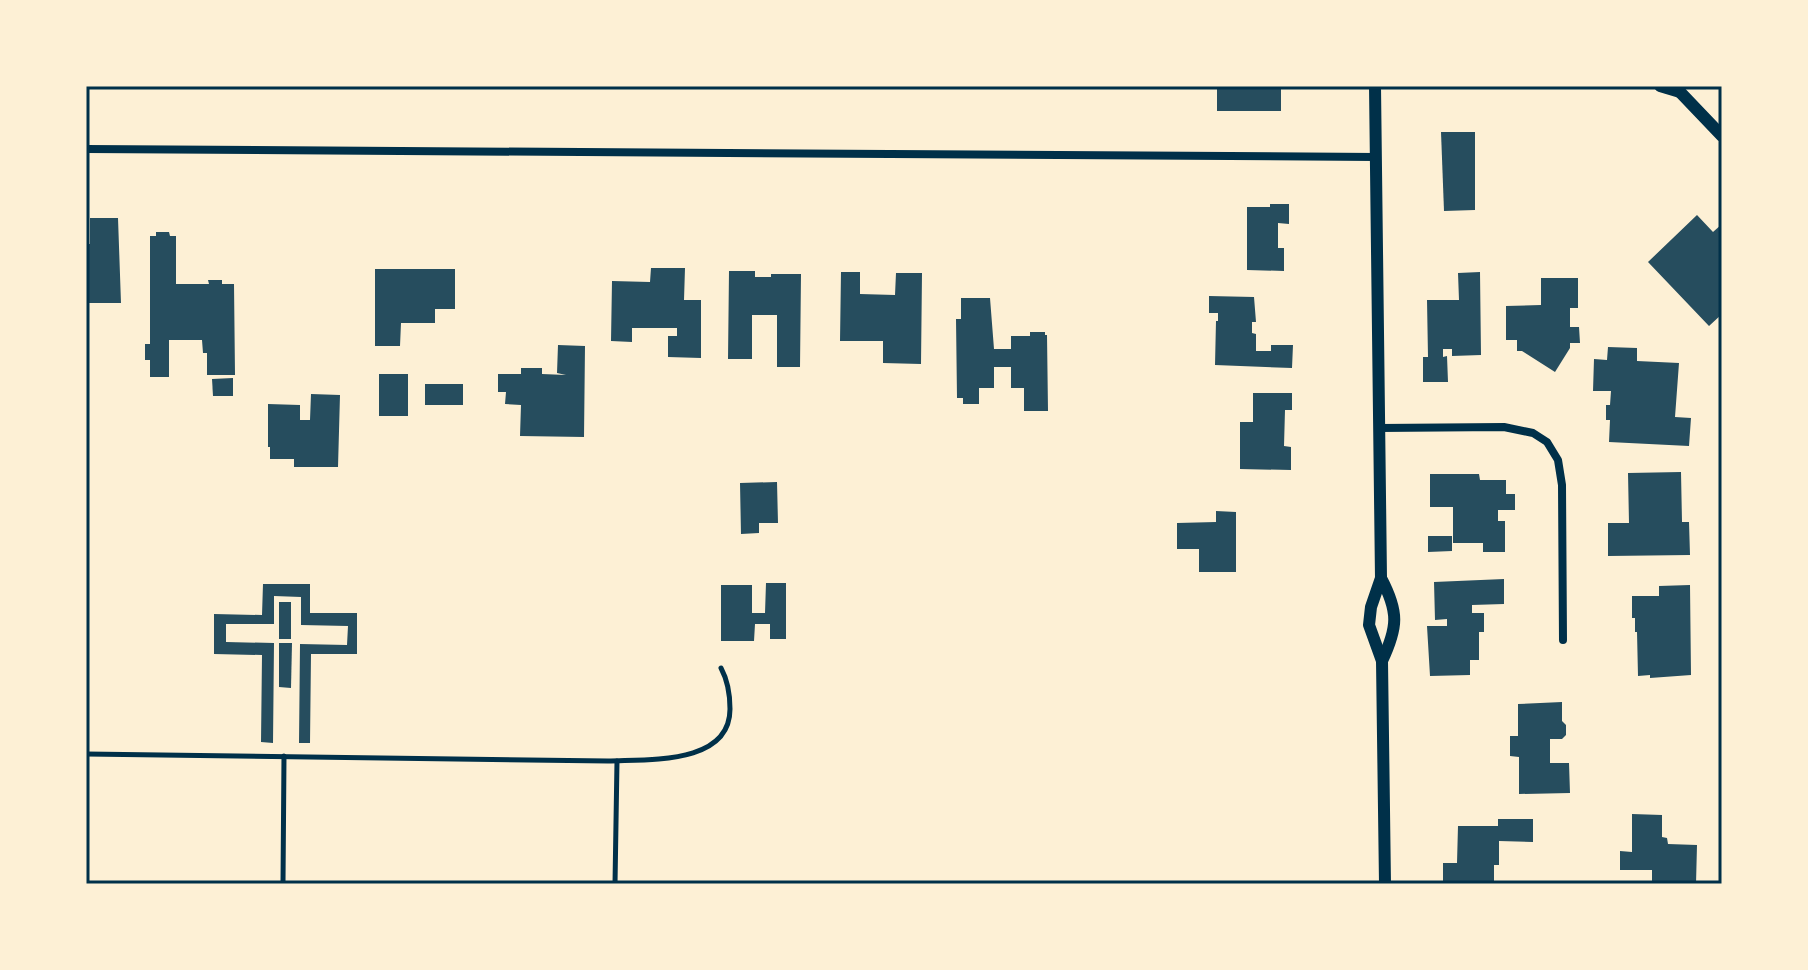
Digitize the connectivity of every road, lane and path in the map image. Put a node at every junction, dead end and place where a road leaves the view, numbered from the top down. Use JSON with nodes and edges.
{"nodes":[{"id":1,"x":1375,"y":86,"type":"edge"},
{"id":2,"x":1660,"y":86,"type":"edge"},
{"id":3,"x":1680,"y":89,"type":"edge"},
{"id":4,"x":1722,"y":136,"type":"edge"},
{"id":5,"x":86,"y":149,"type":"edge"},
{"id":6,"x":1376,"y":157,"type":"junction"},
{"id":7,"x":1379,"y":428,"type":"junction"},
{"id":8,"x":1381,"y":578,"type":"junction"},
{"id":9,"x":1563,"y":640,"type":"dead end"},
{"id":10,"x":1382,"y":661,"type":"junction"},
{"id":11,"x":721,"y":668,"type":"dead end"},
{"id":12,"x":86,"y":754,"type":"edge"},
{"id":13,"x":284,"y":756,"type":"junction"},
{"id":14,"x":617,"y":761,"type":"junction"},
{"id":15,"x":283,"y":884,"type":"edge"},
{"id":16,"x":615,"y":884,"type":"edge"},
{"id":17,"x":1385,"y":884,"type":"edge"}],
"edges":[{"from":1,"to":6,"type":"street"},
{"from":2,"to":3,"type":"street"},
{"from":3,"to":4,"type":"street"},
{"from":5,"to":6,"type":"street"},
{"from":6,"to":7,"type":"street"},
{"from":7,"to":8,"type":"street"},
{"from":7,"to":9,"type":"street"},
{"from":8,"to":10,"type":"street"},
{"from":8,"to":10,"type":"street"},
{"from":10,"to":17,"type":"street"},
{"from":11,"to":14,"type":"lane"},
{"from":12,"to":13,"type":"lane"},
{"from":13,"to":14,"type":"lane"},
{"from":13,"to":15,"type":"lane"},
{"from":14,"to":16,"type":"lane"}]}
